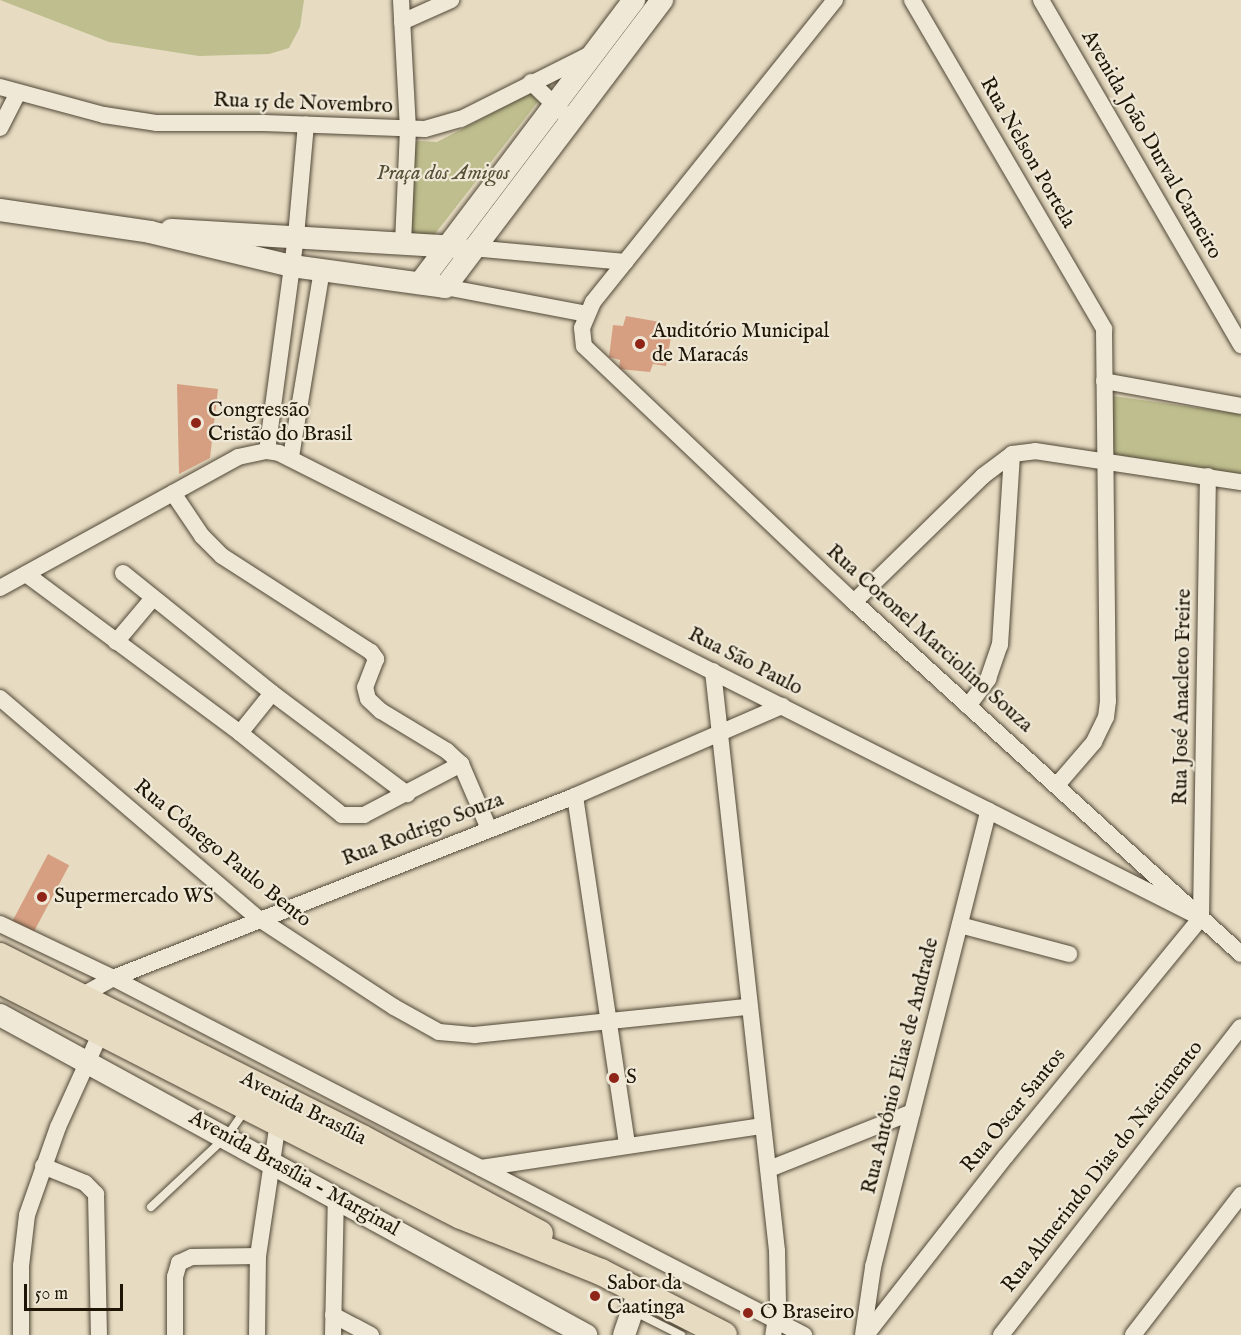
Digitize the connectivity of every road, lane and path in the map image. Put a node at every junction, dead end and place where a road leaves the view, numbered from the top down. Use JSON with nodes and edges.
{"nodes":[{"id":1,"x":401,"y":0,"type":"edge"},
{"id":2,"x":451,"y":0,"type":"edge"},
{"id":3,"x":634,"y":0,"type":"edge"},
{"id":4,"x":662,"y":0,"type":"edge"},
{"id":5,"x":835,"y":0,"type":"edge"},
{"id":6,"x":912,"y":0,"type":"edge"},
{"id":7,"x":1041,"y":0,"type":"edge"},
{"id":8,"x":402,"y":22,"type":"junction"},
{"id":9,"x":592,"y":53,"type":"junction"},
{"id":10,"x":531,"y":82,"type":"junction"},
{"id":11,"x":0,"y":87,"type":"edge"},
{"id":12,"x":18,"y":93,"type":"junction"},
{"id":13,"x":552,"y":104,"type":"junction"},
{"id":14,"x":570,"y":119,"type":"junction"},
{"id":15,"x":306,"y":124,"type":"junction"},
{"id":16,"x":0,"y":128,"type":"edge"},
{"id":17,"x":408,"y":129,"type":"junction"},
{"id":18,"x":0,"y":210,"type":"edge"},
{"id":19,"x":150,"y":232,"type":"junction"},
{"id":20,"x":296,"y":236,"type":"junction"},
{"id":21,"x":403,"y":244,"type":"junction"},
{"id":22,"x":447,"y":247,"type":"junction"},
{"id":23,"x":472,"y":248,"type":"junction"},
{"id":24,"x":625,"y":262,"type":"junction"},
{"id":25,"x":292,"y":266,"type":"junction"},
{"id":26,"x":322,"y":269,"type":"junction"},
{"id":27,"x":420,"y":283,"type":"junction"},
{"id":28,"x":445,"y":287,"type":"junction"},
{"id":29,"x":586,"y":314,"type":"junction"},
{"id":30,"x":1241,"y":345,"type":"edge"},
{"id":31,"x":1104,"y":381,"type":"junction"},
{"id":32,"x":1241,"y":406,"type":"edge"},
{"id":33,"x":267,"y":451,"type":"junction"},
{"id":34,"x":1012,"y":454,"type":"junction"},
{"id":35,"x":291,"y":457,"type":"junction"},
{"id":36,"x":1103,"y":462,"type":"junction"},
{"id":37,"x":1208,"y":476,"type":"junction"},
{"id":38,"x":1241,"y":482,"type":"edge"},
{"id":39,"x":173,"y":493,"type":"junction"},
{"id":40,"x":123,"y":573,"type":"dead end"},
{"id":41,"x":26,"y":574,"type":"junction"},
{"id":42,"x":0,"y":588,"type":"edge"},
{"id":43,"x":153,"y":598,"type":"junction"},
{"id":44,"x":854,"y":602,"type":"junction"},
{"id":45,"x":116,"y":642,"type":"junction"},
{"id":46,"x":713,"y":671,"type":"junction"},
{"id":47,"x":272,"y":693,"type":"junction"},
{"id":48,"x":0,"y":698,"type":"edge"},
{"id":49,"x":782,"y":706,"type":"junction"},
{"id":50,"x":968,"y":706,"type":"junction"},
{"id":51,"x":240,"y":733,"type":"junction"},
{"id":52,"x":718,"y":733,"type":"junction"},
{"id":53,"x":461,"y":764,"type":"junction"},
{"id":54,"x":1057,"y":785,"type":"junction"},
{"id":55,"x":408,"y":794,"type":"junction"},
{"id":56,"x":575,"y":796,"type":"junction"},
{"id":57,"x":989,"y":810,"type":"junction"},
{"id":58,"x":489,"y":829,"type":"junction"},
{"id":59,"x":258,"y":918,"type":"junction"},
{"id":60,"x":1201,"y":918,"type":"junction"},
{"id":61,"x":0,"y":924,"type":"edge"},
{"id":62,"x":960,"y":926,"type":"junction"},
{"id":63,"x":1069,"y":954,"type":"dead end"},
{"id":64,"x":1241,"y":954,"type":"edge"},
{"id":65,"x":0,"y":956,"type":"edge"},
{"id":66,"x":113,"y":978,"type":"junction"},
{"id":67,"x":0,"y":981,"type":"edge"},
{"id":68,"x":81,"y":996,"type":"junction"},
{"id":69,"x":748,"y":1007,"type":"junction"},
{"id":70,"x":0,"y":1015,"type":"edge"},
{"id":71,"x":610,"y":1019,"type":"junction"},
{"id":72,"x":1241,"y":1027,"type":"edge"},
{"id":73,"x":101,"y":1032,"type":"junction"},
{"id":74,"x":86,"y":1062,"type":"junction"},
{"id":75,"x":293,"y":1072,"type":"junction"},
{"id":76,"x":280,"y":1097,"type":"junction"},
{"id":77,"x":247,"y":1107,"type":"junction"},
{"id":78,"x":912,"y":1112,"type":"junction"},
{"id":79,"x":278,"y":1122,"type":"junction"},
{"id":80,"x":761,"y":1126,"type":"junction"},
{"id":81,"x":227,"y":1136,"type":"junction"},
{"id":82,"x":627,"y":1145,"type":"junction"},
{"id":83,"x":357,"y":1149,"type":"junction"},
{"id":84,"x":271,"y":1159,"type":"junction"},
{"id":85,"x":43,"y":1166,"type":"junction"},
{"id":86,"x":481,"y":1168,"type":"junction"},
{"id":87,"x":769,"y":1169,"type":"junction"},
{"id":88,"x":1241,"y":1195,"type":"edge"},
{"id":89,"x":336,"y":1196,"type":"junction"},
{"id":90,"x":151,"y":1207,"type":"dead end"},
{"id":91,"x":258,"y":1256,"type":"junction"},
{"id":92,"x":635,"y":1301,"type":"junction"},
{"id":93,"x":333,"y":1315,"type":"junction"},
{"id":94,"x":774,"y":1327,"type":"edge"},
{"id":95,"x":709,"y":1332,"type":"edge"},
{"id":96,"x":21,"y":1335,"type":"edge"},
{"id":97,"x":99,"y":1335,"type":"edge"},
{"id":98,"x":175,"y":1335,"type":"edge"},
{"id":99,"x":257,"y":1335,"type":"edge"},
{"id":100,"x":333,"y":1335,"type":"edge"},
{"id":101,"x":371,"y":1335,"type":"edge"},
{"id":102,"x":586,"y":1335,"type":"edge"},
{"id":103,"x":624,"y":1335,"type":"edge"},
{"id":104,"x":681,"y":1335,"type":"edge"},
{"id":105,"x":804,"y":1335,"type":"edge"},
{"id":106,"x":865,"y":1335,"type":"edge"},
{"id":107,"x":1001,"y":1335,"type":"edge"},
{"id":108,"x":1132,"y":1335,"type":"edge"}],
"edges":[{"from":1,"to":8,"type":"street"},
{"from":2,"to":8,"type":"street"},
{"from":3,"to":9,"type":"main road"},
{"from":4,"to":14,"type":"main road"},
{"from":5,"to":24,"type":"street"},
{"from":6,"to":31,"type":"street","name":"Rua Nelson Portela"},
{"from":7,"to":30,"type":"street","name":"Avenida João Durval Carneiro"},
{"from":8,"to":17,"type":"street"},
{"from":9,"to":10,"type":"street","name":"Rua 15 de Novembro"},
{"from":9,"to":13,"type":"main road"},
{"from":10,"to":13,"type":"street"},
{"from":10,"to":17,"type":"street","name":"Rua 15 de Novembro"},
{"from":11,"to":12,"type":"street","name":"Rua 15 de Novembro"},
{"from":12,"to":15,"type":"street","name":"Rua 15 de Novembro"},
{"from":12,"to":16,"type":"street"},
{"from":13,"to":14,"type":"street"},
{"from":13,"to":22,"type":"main road"},
{"from":14,"to":23,"type":"main road"},
{"from":15,"to":17,"type":"street","name":"Rua 15 de Novembro"},
{"from":15,"to":20,"type":"street"},
{"from":17,"to":21,"type":"street"},
{"from":18,"to":19,"type":"main road"},
{"from":19,"to":20,"type":"main road"},
{"from":19,"to":25,"type":"main road"},
{"from":20,"to":21,"type":"main road"},
{"from":20,"to":25,"type":"street"},
{"from":21,"to":22,"type":"main road"},
{"from":22,"to":23,"type":"main road"},
{"from":22,"to":27,"type":"main road"},
{"from":23,"to":24,"type":"street"},
{"from":23,"to":28,"type":"main road"},
{"from":24,"to":29,"type":"street"},
{"from":25,"to":26,"type":"main road"},
{"from":25,"to":33,"type":"street"},
{"from":26,"to":27,"type":"main road"},
{"from":26,"to":35,"type":"street"},
{"from":27,"to":28,"type":"main road"},
{"from":28,"to":29,"type":"street"},
{"from":29,"to":44,"type":"street","name":"Rua Coronel Marciolino Souza"},
{"from":31,"to":32,"type":"street"},
{"from":31,"to":36,"type":"street"},
{"from":33,"to":35,"type":"street","name":"Rua São Paulo"},
{"from":33,"to":39,"type":"street"},
{"from":34,"to":36,"type":"street"},
{"from":34,"to":44,"type":"street"},
{"from":34,"to":50,"type":"street"},
{"from":35,"to":46,"type":"street","name":"Rua São Paulo"},
{"from":36,"to":37,"type":"street"},
{"from":36,"to":54,"type":"street"},
{"from":37,"to":38,"type":"street"},
{"from":37,"to":60,"type":"street","name":"Rua José Anacleto Freire"},
{"from":39,"to":41,"type":"street"},
{"from":39,"to":53,"type":"street"},
{"from":40,"to":43,"type":"street"},
{"from":41,"to":42,"type":"street"},
{"from":41,"to":45,"type":"street"},
{"from":43,"to":45,"type":"street"},
{"from":43,"to":47,"type":"street"},
{"from":44,"to":50,"type":"street","name":"Rua Coronel Marciolino Souza"},
{"from":45,"to":51,"type":"street"},
{"from":46,"to":49,"type":"street","name":"Rua São Paulo"},
{"from":46,"to":52,"type":"street"},
{"from":47,"to":51,"type":"street"},
{"from":47,"to":55,"type":"street"},
{"from":48,"to":59,"type":"street","name":"Rua Cônego Paulo Bento"},
{"from":49,"to":52,"type":"street","name":"Rua Rodrigo Souza"},
{"from":49,"to":57,"type":"street","name":"Rua São Paulo"},
{"from":50,"to":54,"type":"street","name":"Rua Coronel Marciolino Souza"},
{"from":51,"to":55,"type":"street"},
{"from":52,"to":56,"type":"street","name":"Rua Rodrigo Souza"},
{"from":52,"to":69,"type":"street"},
{"from":53,"to":55,"type":"street"},
{"from":53,"to":58,"type":"street"},
{"from":54,"to":60,"type":"street","name":"Rua Coronel Marciolino Souza"},
{"from":56,"to":58,"type":"street","name":"Rua Rodrigo Souza"},
{"from":56,"to":71,"type":"street"},
{"from":57,"to":60,"type":"street","name":"Rua São Paulo"},
{"from":57,"to":62,"type":"street","name":"Rua Antônio Elias de Andrade"},
{"from":58,"to":59,"type":"street","name":"Rua Rodrigo Souza"},
{"from":59,"to":66,"type":"street","name":"Rua Rodrigo Souza"},
{"from":59,"to":71,"type":"street","name":"Rua Cônego Paulo Bento"},
{"from":60,"to":64,"type":"street","name":"Rua Coronel Marciolino Souza"},
{"from":60,"to":106,"type":"street","name":"Rua Oscar Santos"},
{"from":61,"to":66,"type":"street"},
{"from":62,"to":63,"type":"street"},
{"from":62,"to":78,"type":"street","name":"Rua Antônio Elias de Andrade"},
{"from":65,"to":68,"type":"main road","name":"Avenida Brasília"},
{"from":66,"to":68,"type":"street","name":"Rua Rodrigo Souza"},
{"from":66,"to":75,"type":"street"},
{"from":67,"to":73,"type":"main road","name":"Avenida Brasília"},
{"from":68,"to":76,"type":"main road","name":"Avenida Brasília"},
{"from":69,"to":71,"type":"street","name":"Rua Cônego Paulo Bento"},
{"from":69,"to":80,"type":"street"},
{"from":70,"to":74,"type":"main road","name":"Avenida Brasília - Marginal"},
{"from":71,"to":82,"type":"street"},
{"from":72,"to":107,"type":"street","name":"Rua Almerindo Dias do Nascimento"},
{"from":73,"to":74,"type":"street"},
{"from":73,"to":77,"type":"main road","name":"Avenida Brasília"},
{"from":74,"to":81,"type":"main road","name":"Avenida Brasília - Marginal"},
{"from":74,"to":85,"type":"street"},
{"from":75,"to":76,"type":"street"},
{"from":75,"to":86,"type":"street"},
{"from":76,"to":83,"type":"main road","name":"Avenida Brasília"},
{"from":77,"to":79,"type":"main road","name":"Avenida Brasília"},
{"from":77,"to":81,"type":"lane"},
{"from":78,"to":87,"type":"street"},
{"from":78,"to":106,"type":"street","name":"Rua Antônio Elias de Andrade"},
{"from":79,"to":83,"type":"main road","name":"Avenida Brasília"},
{"from":79,"to":84,"type":"street"},
{"from":80,"to":82,"type":"street"},
{"from":80,"to":87,"type":"street"},
{"from":81,"to":84,"type":"main road","name":"Avenida Brasília - Marginal"},
{"from":81,"to":90,"type":"lane"},
{"from":82,"to":86,"type":"street"},
{"from":83,"to":92,"type":"main road","name":"Avenida Brasília"},
{"from":84,"to":89,"type":"main road","name":"Avenida Brasília - Marginal"},
{"from":84,"to":91,"type":"street"},
{"from":85,"to":96,"type":"street"},
{"from":85,"to":97,"type":"street"},
{"from":86,"to":94,"type":"street"},
{"from":87,"to":94,"type":"street"},
{"from":88,"to":108,"type":"street"},
{"from":89,"to":93,"type":"street"},
{"from":89,"to":102,"type":"main road","name":"Avenida Brasília - Marginal"},
{"from":91,"to":98,"type":"street"},
{"from":91,"to":99,"type":"street"},
{"from":92,"to":95,"type":"main road","name":"Avenida Brasília"},
{"from":92,"to":103,"type":"main road"},
{"from":92,"to":104,"type":"lane"},
{"from":93,"to":100,"type":"street"},
{"from":93,"to":101,"type":"street"},
{"from":94,"to":105,"type":"street"}]}
